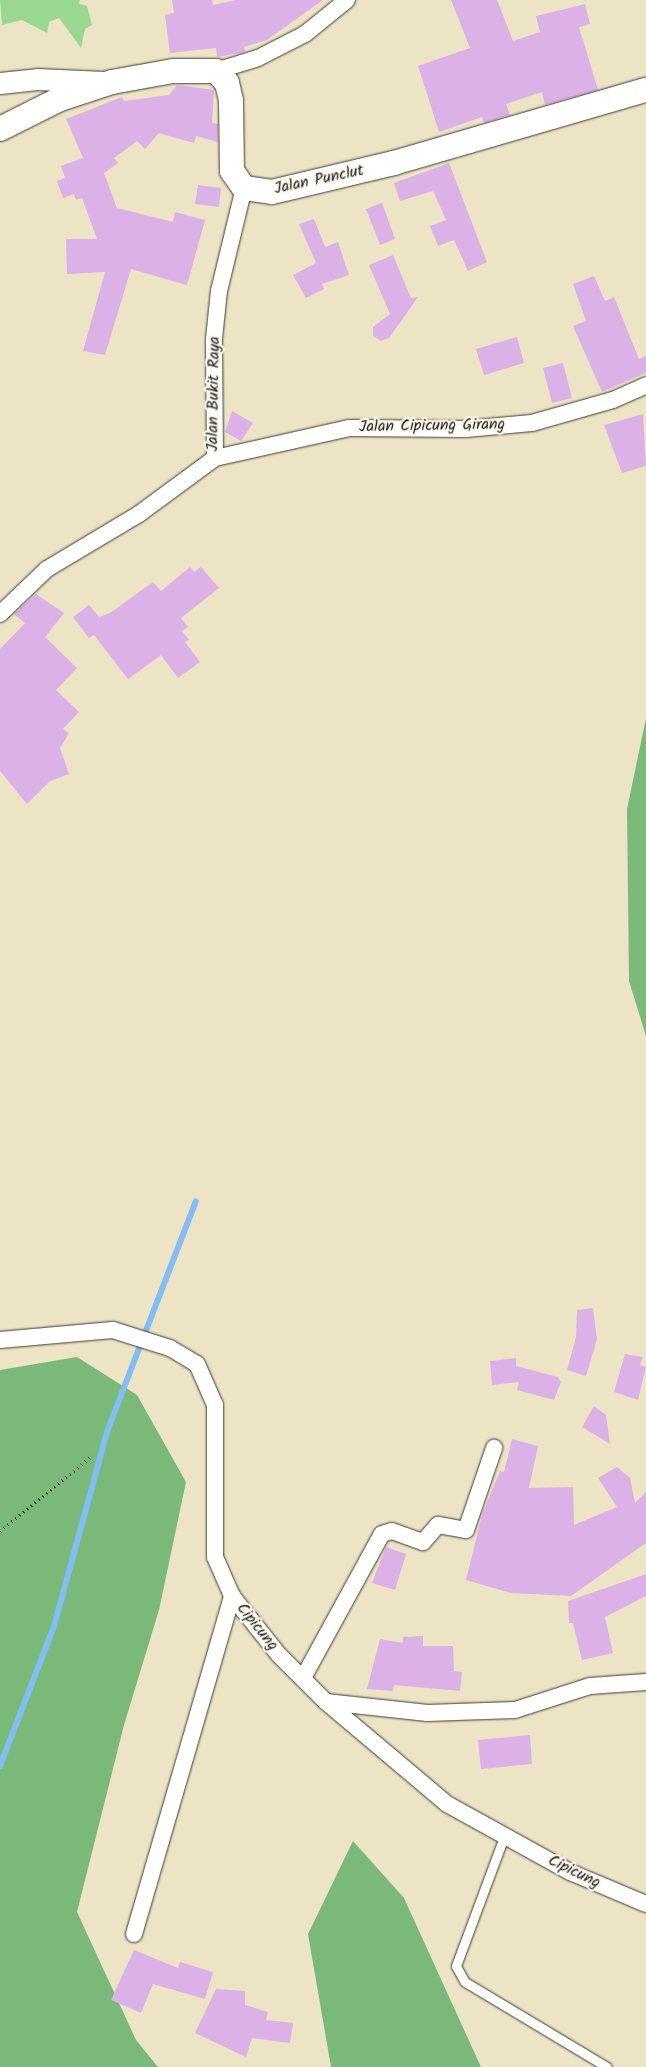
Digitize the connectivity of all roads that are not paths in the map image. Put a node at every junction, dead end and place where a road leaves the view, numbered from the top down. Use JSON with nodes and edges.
{"nodes":[{"id":1,"x":347,"y":0,"type":"edge"},
{"id":2,"x":216,"y":70,"type":"junction"},
{"id":3,"x":112,"y":82,"type":"junction"},
{"id":4,"x":0,"y":83,"type":"edge"},
{"id":5,"x":646,"y":90,"type":"edge"},
{"id":6,"x":0,"y":129,"type":"edge"},
{"id":7,"x":244,"y":188,"type":"junction"},
{"id":8,"x":646,"y":385,"type":"edge"},
{"id":9,"x":215,"y":458,"type":"junction"},
{"id":10,"x":0,"y":614,"type":"edge"},
{"id":11,"x":0,"y":1340,"type":"edge"},
{"id":12,"x":494,"y":1448,"type":"dead end"},
{"id":13,"x":232,"y":1596,"type":"junction"},
{"id":14,"x":303,"y":1678,"type":"junction"},
{"id":15,"x":646,"y":1682,"type":"edge"},
{"id":16,"x":326,"y":1702,"type":"junction"},
{"id":17,"x":504,"y":1834,"type":"junction"},
{"id":18,"x":646,"y":1904,"type":"edge"},
{"id":19,"x":134,"y":1934,"type":"dead end"},
{"id":20,"x":607,"y":2067,"type":"edge"}],
"edges":[{"from":1,"to":2,"type":"street"},
{"from":2,"to":3,"type":"main road"},
{"from":2,"to":7,"type":"main road"},
{"from":3,"to":4,"type":"street"},
{"from":3,"to":6,"type":"main road"},
{"from":5,"to":7,"type":"main road","name":"Jalan Punclut"},
{"from":7,"to":9,"type":"street","name":"Jalan Bukit Raya"},
{"from":8,"to":9,"type":"street","name":"Jalan Cipicung Girang"},
{"from":9,"to":10,"type":"street","name":"Jalan Bukit Raya"},
{"from":11,"to":13,"type":"street","name":"Cipicung"},
{"from":12,"to":14,"type":"street"},
{"from":13,"to":14,"type":"street","name":"Cipicung"},
{"from":13,"to":19,"type":"street"},
{"from":14,"to":16,"type":"street","name":"Cipicung"},
{"from":15,"to":16,"type":"street"},
{"from":16,"to":17,"type":"street","name":"Cipicung"},
{"from":17,"to":18,"type":"street","name":"Cipicung"},
{"from":17,"to":20,"type":"lane"}]}
